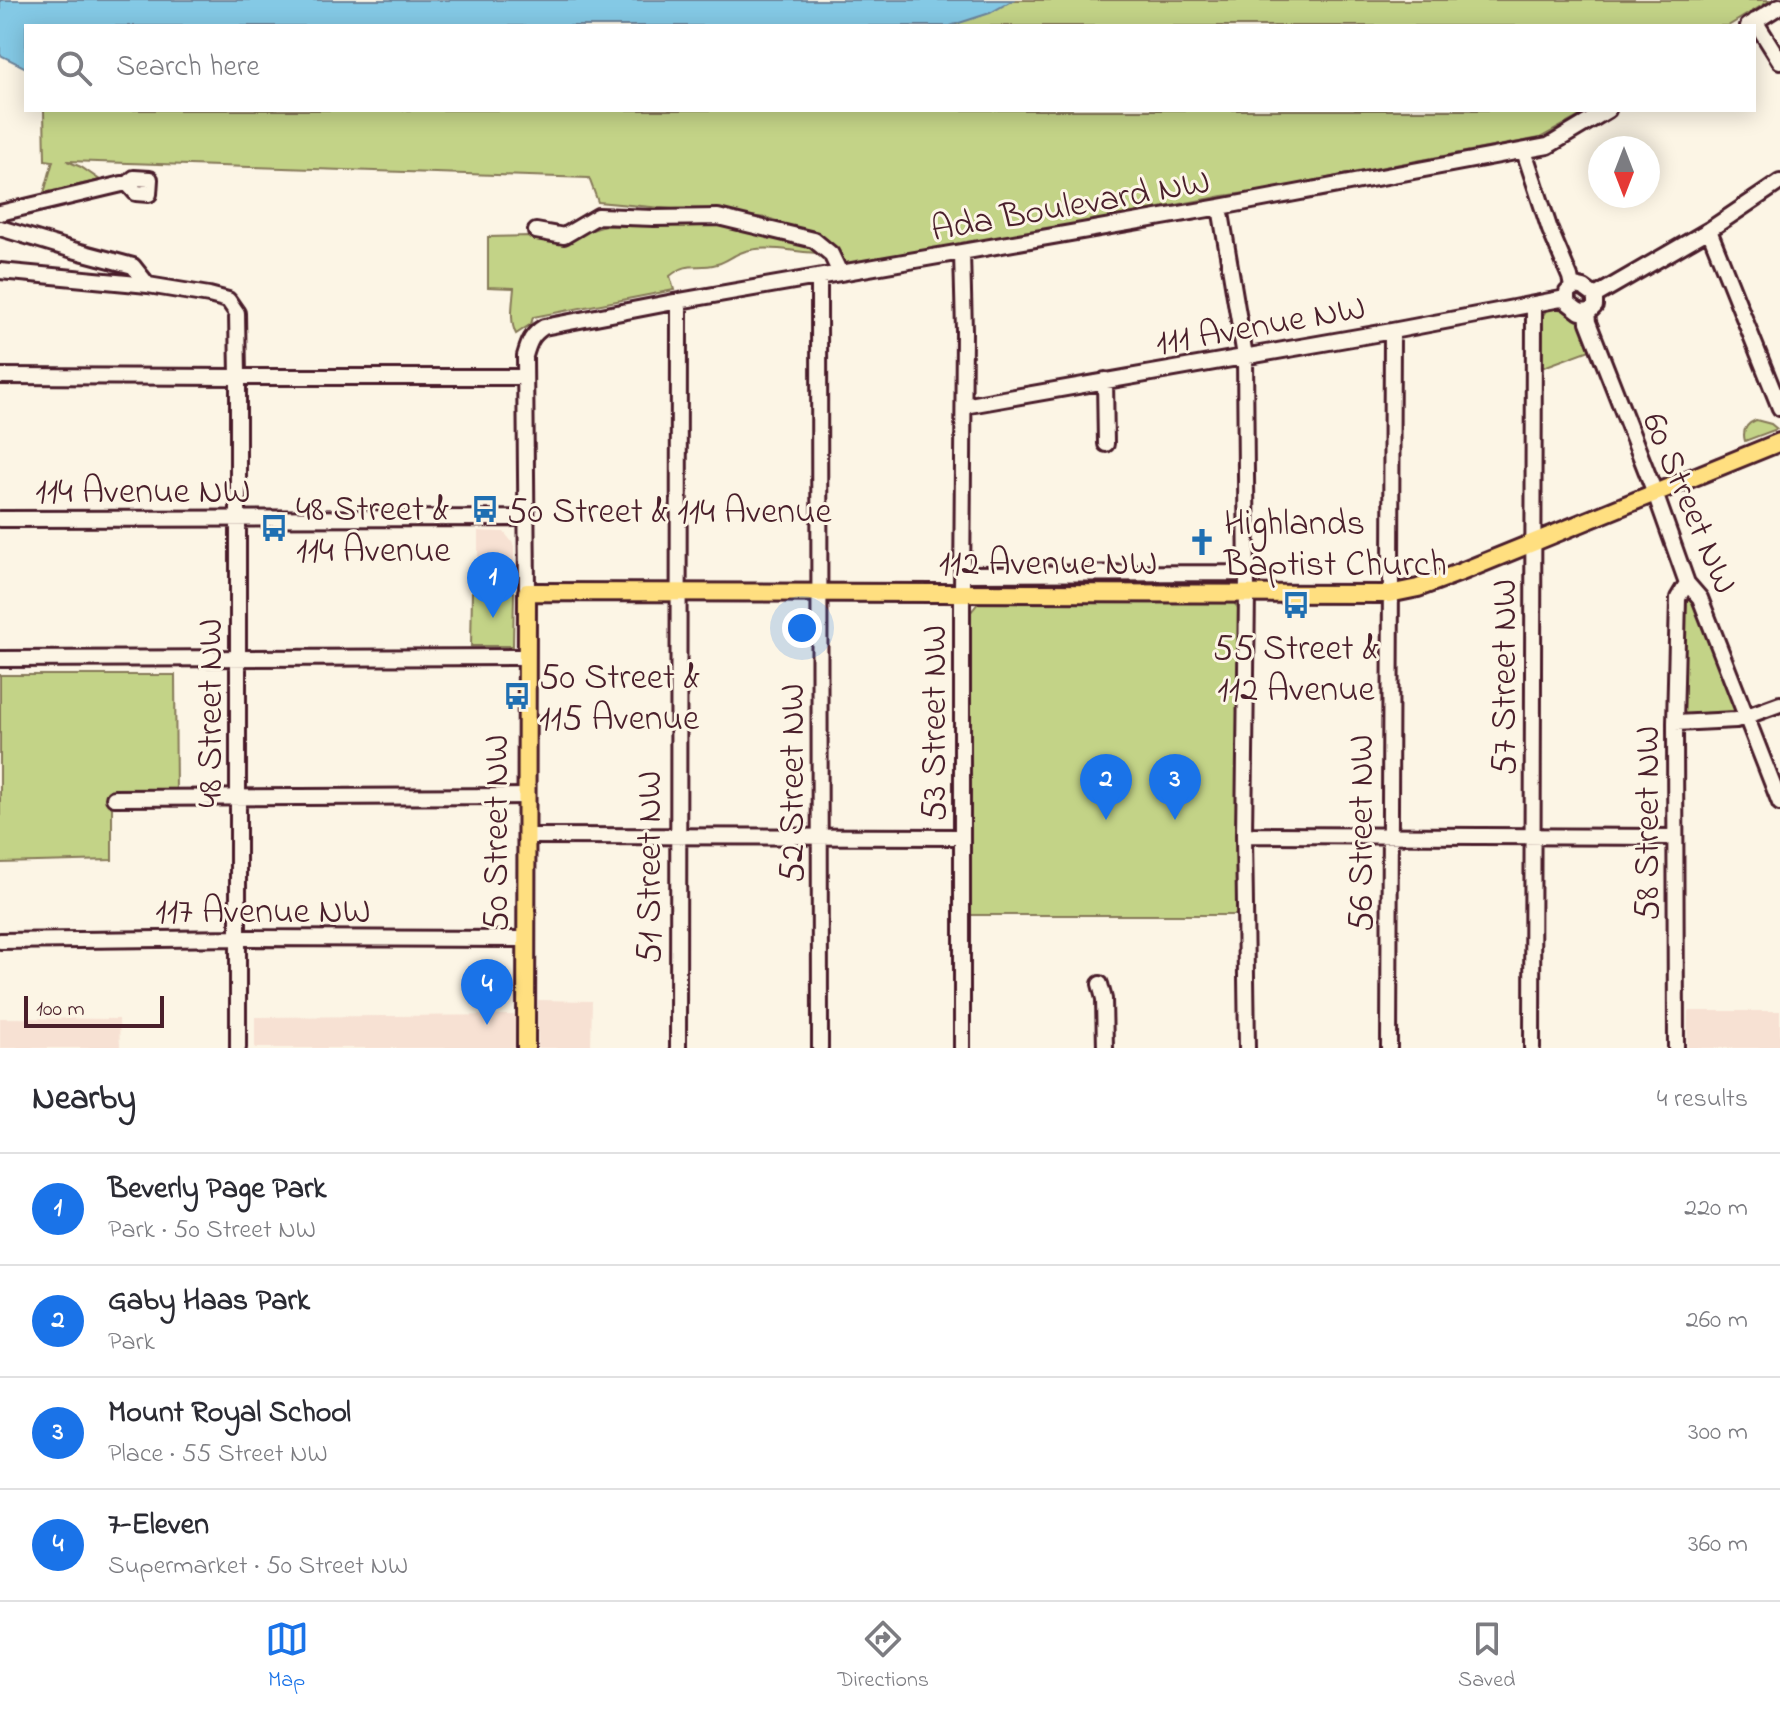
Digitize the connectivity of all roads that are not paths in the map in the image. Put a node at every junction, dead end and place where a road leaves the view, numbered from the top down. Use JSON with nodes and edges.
{"nodes":[{"id":1,"x":1780,"y":6,"type":"edge"},
{"id":2,"x":1752,"y":24,"type":"edge"},
{"id":3,"x":1756,"y":29,"type":"edge"},
{"id":4,"x":1780,"y":61,"type":"edge"},
{"id":5,"x":1605,"y":112,"type":"edge"},
{"id":6,"x":1524,"y":151,"type":"junction"},
{"id":7,"x":1780,"y":182,"type":"edge"},
{"id":8,"x":128,"y":184,"type":"dead end"},
{"id":9,"x":1220,"y":207,"type":"junction"},
{"id":10,"x":0,"y":213,"type":"edge"},
{"id":11,"x":0,"y":228,"type":"edge"},
{"id":12,"x":1709,"y":230,"type":"junction"},
{"id":13,"x":536,"y":231,"type":"dead end"},
{"id":14,"x":962,"y":253,"type":"junction"},
{"id":15,"x":0,"y":271,"type":"edge"},
{"id":16,"x":840,"y":273,"type":"junction"},
{"id":17,"x":819,"y":277,"type":"junction"},
{"id":18,"x":148,"y":285,"type":"junction"},
{"id":19,"x":1569,"y":293,"type":"junction"},
{"id":20,"x":1595,"y":296,"type":"junction"},
{"id":21,"x":679,"y":301,"type":"junction"},
{"id":22,"x":1534,"y":306,"type":"junction"},
{"id":23,"x":1587,"y":312,"type":"junction"},
{"id":24,"x":1392,"y":331,"type":"junction"},
{"id":25,"x":535,"y":332,"type":"joint"},
{"id":26,"x":1245,"y":356,"type":"junction"},
{"id":27,"x":0,"y":376,"type":"edge"},
{"id":28,"x":238,"y":377,"type":"junction"},
{"id":29,"x":525,"y":377,"type":"junction"},
{"id":30,"x":1105,"y":380,"type":"junction"},
{"id":31,"x":964,"y":406,"type":"junction"},
{"id":32,"x":1780,"y":408,"type":"edge"},
{"id":33,"x":1780,"y":442,"type":"edge"},
{"id":34,"x":1106,"y":444,"type":"dead end"},
{"id":35,"x":1655,"y":493,"type":"junction"},
{"id":36,"x":527,"y":518,"type":"junction"},
{"id":37,"x":0,"y":519,"type":"edge"},
{"id":38,"x":238,"y":519,"type":"junction"},
{"id":39,"x":1532,"y":542,"type":"junction"},
{"id":40,"x":1247,"y":573,"type":"junction"},
{"id":41,"x":962,"y":574,"type":"junction"},
{"id":42,"x":1687,"y":583,"type":"junction"},
{"id":43,"x":527,"y":592,"type":"junction"},
{"id":44,"x":678,"y":592,"type":"junction"},
{"id":45,"x":819,"y":592,"type":"junction"},
{"id":46,"x":962,"y":592,"type":"junction"},
{"id":47,"x":1247,"y":593,"type":"junction"},
{"id":48,"x":1389,"y":594,"type":"junction"},
{"id":49,"x":526,"y":657,"type":"junction"},
{"id":50,"x":238,"y":658,"type":"junction"},
{"id":51,"x":0,"y":659,"type":"edge"},
{"id":52,"x":1780,"y":704,"type":"edge"},
{"id":53,"x":1746,"y":718,"type":"junction"},
{"id":54,"x":1675,"y":723,"type":"junction"},
{"id":55,"x":526,"y":796,"type":"junction"},
{"id":56,"x":114,"y":798,"type":"dead end"},
{"id":57,"x":238,"y":798,"type":"junction"},
{"id":58,"x":1780,"y":803,"type":"edge"},
{"id":59,"x":1244,"y":835,"type":"junction"},
{"id":60,"x":527,"y":836,"type":"junction"},
{"id":61,"x":678,"y":836,"type":"junction"},
{"id":62,"x":1390,"y":836,"type":"junction"},
{"id":63,"x":1532,"y":836,"type":"junction"},
{"id":64,"x":820,"y":837,"type":"junction"},
{"id":65,"x":962,"y":837,"type":"junction"},
{"id":66,"x":1674,"y":837,"type":"junction"},
{"id":67,"x":238,"y":938,"type":"junction"},
{"id":68,"x":526,"y":939,"type":"junction"},
{"id":69,"x":0,"y":941,"type":"edge"},
{"id":70,"x":1100,"y":984,"type":"dead end"},
{"id":71,"x":238,"y":1048,"type":"edge"},
{"id":72,"x":526,"y":1048,"type":"edge"},
{"id":73,"x":678,"y":1048,"type":"edge"},
{"id":74,"x":820,"y":1048,"type":"edge"},
{"id":75,"x":962,"y":1048,"type":"edge"},
{"id":76,"x":1105,"y":1048,"type":"edge"},
{"id":77,"x":1247,"y":1048,"type":"edge"},
{"id":78,"x":1389,"y":1048,"type":"edge"},
{"id":79,"x":1532,"y":1048,"type":"edge"},
{"id":80,"x":1676,"y":1048,"type":"edge"}],
"edges":[{"from":1,"to":2,"type":"street"},
{"from":3,"to":4,"type":"street"},
{"from":5,"to":6,"type":"street","name":"Ada Boulevard NW"},
{"from":6,"to":9,"type":"street","name":"Ada Boulevard NW"},
{"from":6,"to":19,"type":"street"},
{"from":7,"to":12,"type":"street"},
{"from":8,"to":10,"type":"street"},
{"from":9,"to":14,"type":"street","name":"Ada Boulevard NW"},
{"from":9,"to":26,"type":"street"},
{"from":11,"to":18,"type":"street"},
{"from":12,"to":20,"type":"street"},
{"from":12,"to":32,"type":"street"},
{"from":13,"to":16,"type":"street"},
{"from":14,"to":16,"type":"street","name":"Ada Boulevard NW"},
{"from":14,"to":31,"type":"street","name":"53 Street NW"},
{"from":15,"to":18,"type":"street"},
{"from":16,"to":17,"type":"street","name":"Ada Boulevard NW"},
{"from":17,"to":21,"type":"street","name":"Ada Boulevard NW"},
{"from":17,"to":45,"type":"street","name":"52 Street NW"},
{"from":18,"to":28,"type":"street"},
{"from":19,"to":20,"type":"street"},
{"from":19,"to":22,"type":"street","name":"111 Avenue NW"},
{"from":19,"to":23,"type":"street"},
{"from":20,"to":23,"type":"street"},
{"from":21,"to":25,"type":"street","name":"Ada Boulevard NW"},
{"from":21,"to":44,"type":"street","name":"51 Street NW"},
{"from":22,"to":24,"type":"street","name":"111 Avenue NW"},
{"from":22,"to":39,"type":"street","name":"57 Street NW"},
{"from":23,"to":35,"type":"street","name":"60 Street NW"},
{"from":24,"to":26,"type":"street","name":"111 Avenue NW"},
{"from":24,"to":48,"type":"street","name":"56 Street NW"},
{"from":25,"to":29,"type":"street","name":"50 Street NW"},
{"from":26,"to":30,"type":"street","name":"111 Avenue NW"},
{"from":26,"to":40,"type":"street"},
{"from":27,"to":28,"type":"street"},
{"from":28,"to":29,"type":"street"},
{"from":28,"to":38,"type":"street","name":"48 Street NW"},
{"from":29,"to":36,"type":"street","name":"50 Street NW"},
{"from":30,"to":31,"type":"street","name":"111 Avenue NW"},
{"from":30,"to":34,"type":"street"},
{"from":31,"to":41,"type":"street","name":"53 Street NW"},
{"from":33,"to":35,"type":"main road","name":"112 Avenue NW"},
{"from":35,"to":39,"type":"main road","name":"112 Avenue NW"},
{"from":35,"to":42,"type":"street","name":"60 Street NW"},
{"from":36,"to":38,"type":"street","name":"114 Avenue NW"},
{"from":36,"to":43,"type":"street","name":"50 Street NW"},
{"from":37,"to":38,"type":"street","name":"114 Avenue NW"},
{"from":38,"to":50,"type":"street","name":"48 Street NW"},
{"from":39,"to":48,"type":"main road","name":"112 Avenue NW"},
{"from":39,"to":63,"type":"street","name":"57 Street NW"},
{"from":40,"to":41,"type":"street","name":"112 Avenue NW"},
{"from":40,"to":47,"type":"street"},
{"from":41,"to":46,"type":"street","name":"53 Street NW"},
{"from":42,"to":53,"type":"street","name":"60 Street NW"},
{"from":42,"to":54,"type":"street","name":"58 Street NW"},
{"from":43,"to":44,"type":"main road","name":"112 Avenue NW"},
{"from":43,"to":49,"type":"main road","name":"50 Street NW"},
{"from":44,"to":45,"type":"main road","name":"112 Avenue NW"},
{"from":44,"to":61,"type":"street","name":"51 Street NW"},
{"from":45,"to":46,"type":"main road","name":"112 Avenue NW"},
{"from":45,"to":64,"type":"street","name":"52 Street NW"},
{"from":46,"to":47,"type":"main road","name":"112 Avenue NW"},
{"from":46,"to":65,"type":"street","name":"53 Street NW"},
{"from":47,"to":48,"type":"main road","name":"112 Avenue NW"},
{"from":47,"to":59,"type":"street"},
{"from":48,"to":62,"type":"street","name":"56 Street NW"},
{"from":49,"to":50,"type":"street"},
{"from":49,"to":55,"type":"main road","name":"50 Street NW"},
{"from":50,"to":51,"type":"street"},
{"from":50,"to":57,"type":"street","name":"48 Street NW"},
{"from":52,"to":53,"type":"street"},
{"from":53,"to":54,"type":"street"},
{"from":53,"to":58,"type":"street","name":"60 Street NW"},
{"from":54,"to":66,"type":"street","name":"58 Street NW"},
{"from":55,"to":57,"type":"street"},
{"from":55,"to":60,"type":"main road","name":"50 Street NW"},
{"from":56,"to":57,"type":"street"},
{"from":57,"to":67,"type":"street","name":"48 Street NW"},
{"from":59,"to":62,"type":"street"},
{"from":59,"to":77,"type":"street"},
{"from":60,"to":61,"type":"street"},
{"from":60,"to":68,"type":"main road","name":"50 Street NW"},
{"from":61,"to":64,"type":"street"},
{"from":61,"to":73,"type":"street","name":"51 Street NW"},
{"from":62,"to":63,"type":"street"},
{"from":62,"to":78,"type":"street","name":"56 Street NW"},
{"from":63,"to":66,"type":"street"},
{"from":63,"to":79,"type":"street","name":"57 Street NW"},
{"from":64,"to":65,"type":"street"},
{"from":64,"to":74,"type":"street","name":"52 Street NW"},
{"from":65,"to":75,"type":"street","name":"53 Street NW"},
{"from":66,"to":80,"type":"street","name":"58 Street NW"},
{"from":67,"to":68,"type":"street","name":"117 Avenue NW"},
{"from":67,"to":69,"type":"street","name":"117 Avenue NW"},
{"from":67,"to":71,"type":"street","name":"48 Street NW"},
{"from":68,"to":72,"type":"main road","name":"50 Street NW"},
{"from":70,"to":76,"type":"street"}]}
